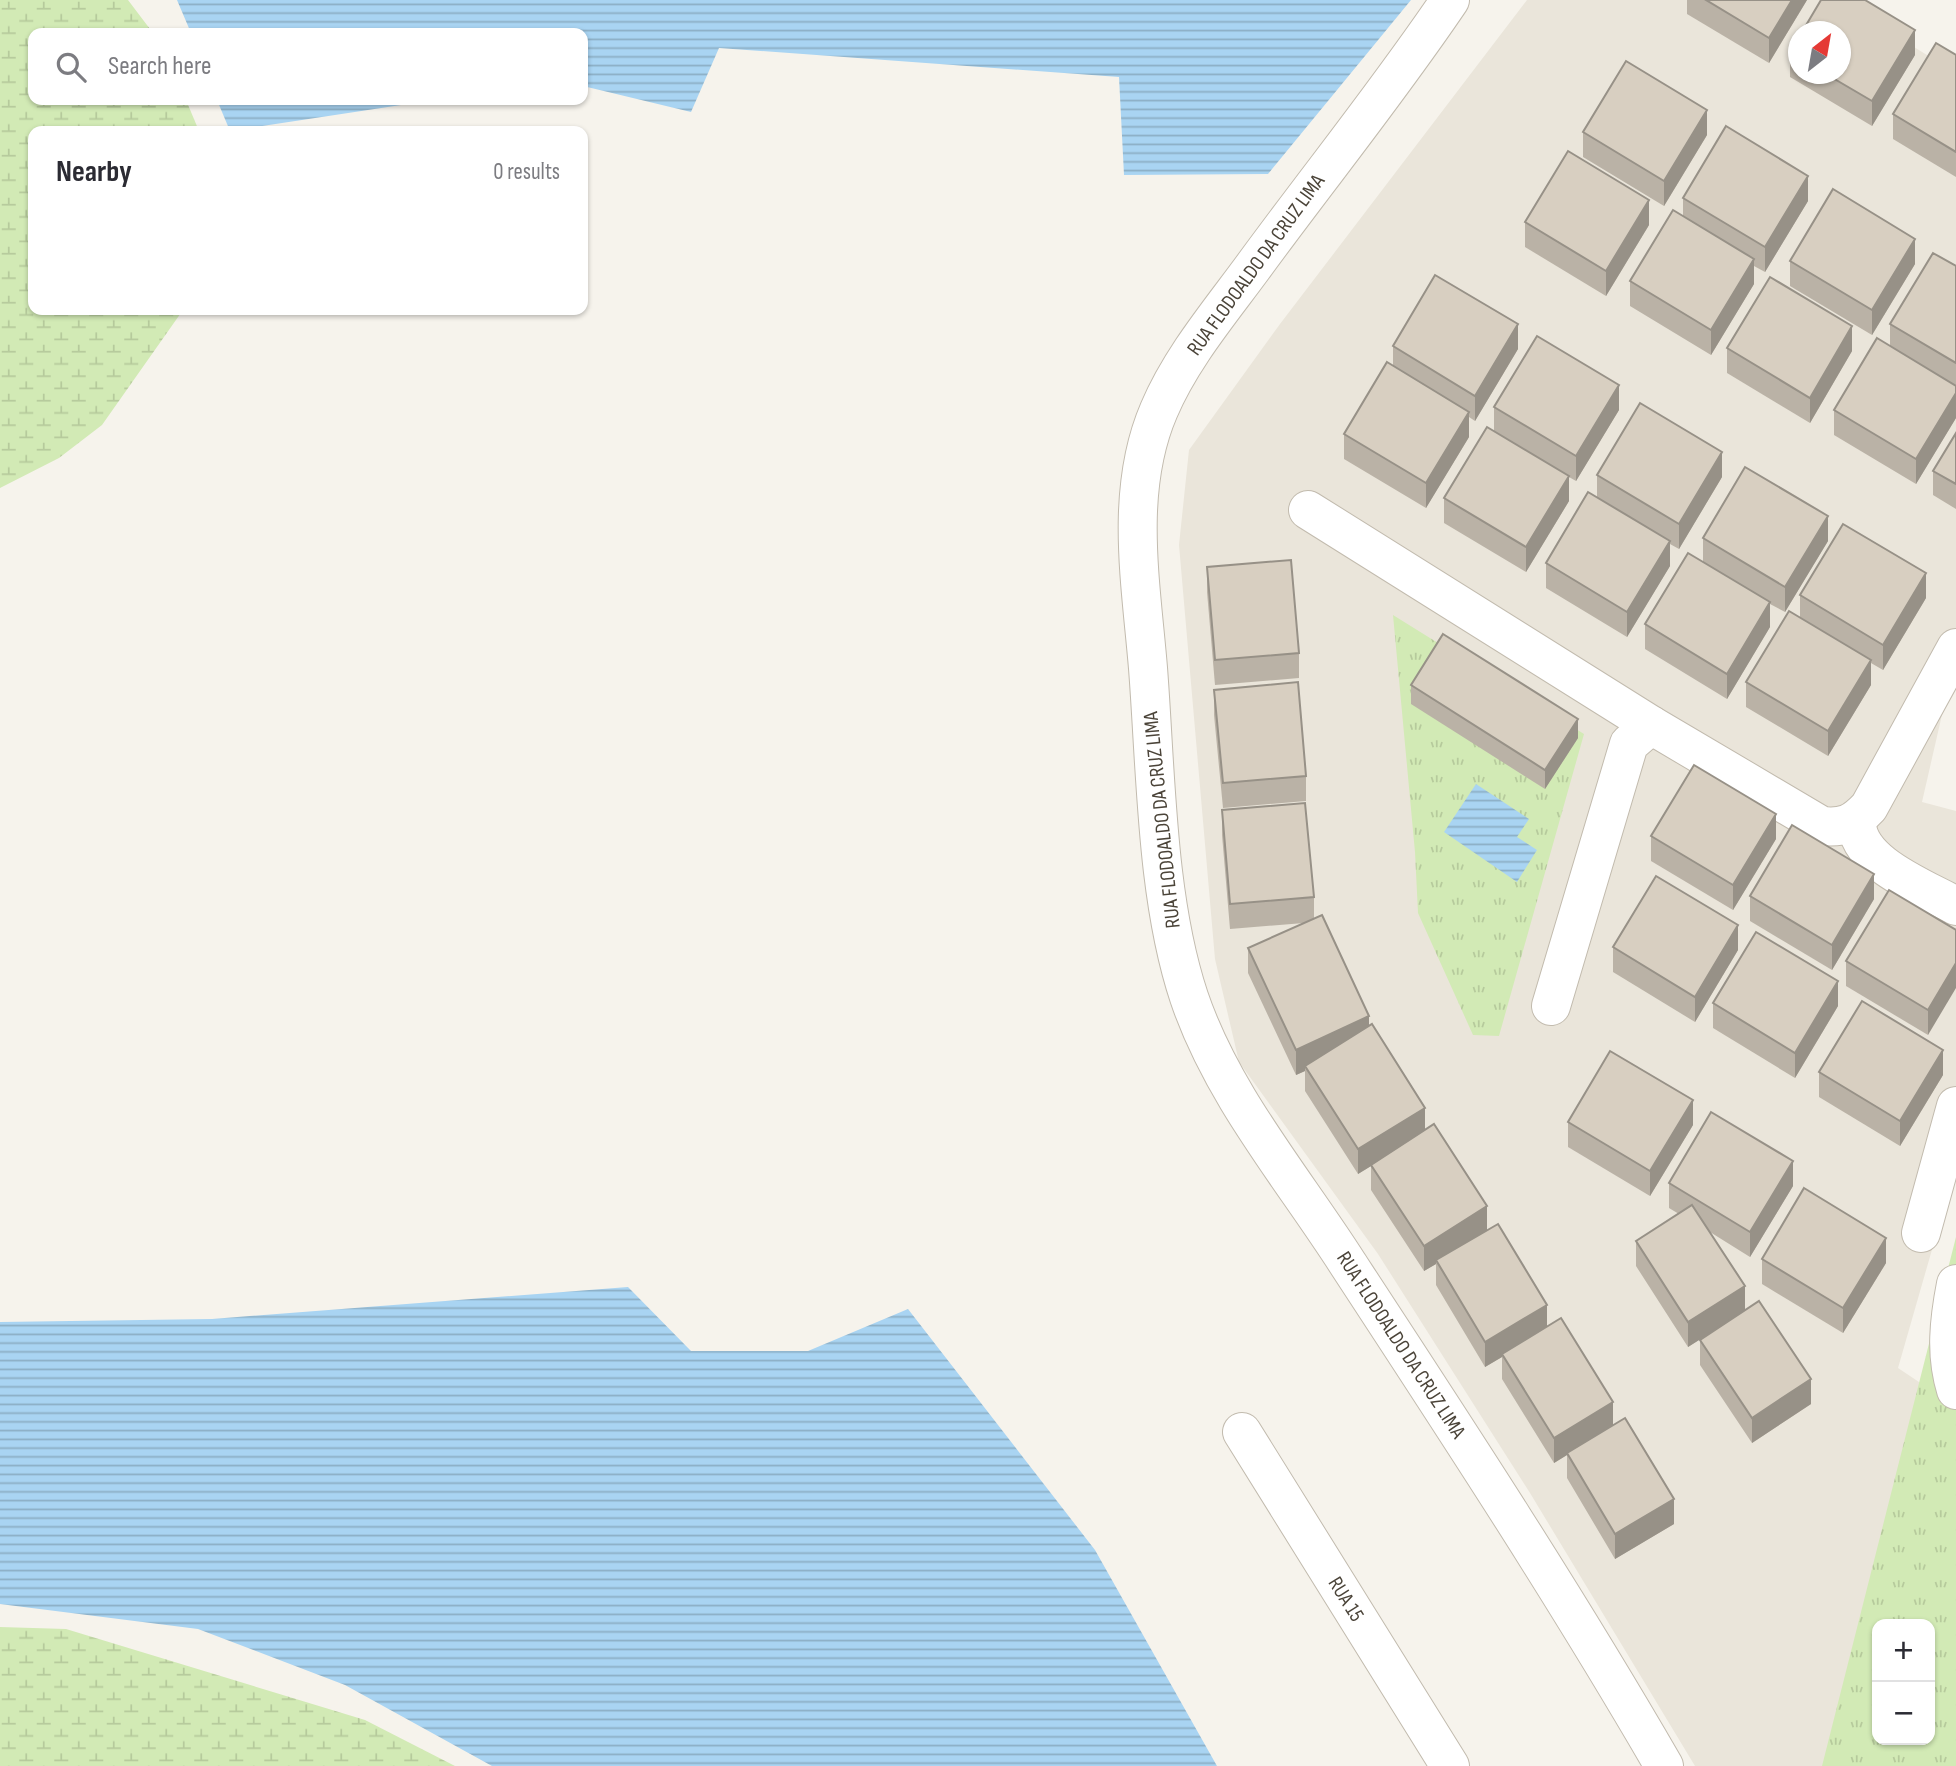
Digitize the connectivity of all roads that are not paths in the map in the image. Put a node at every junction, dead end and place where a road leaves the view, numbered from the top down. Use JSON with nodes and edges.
{"nodes":[{"id":1,"x":1450,"y":0,"type":"edge"},
{"id":2,"x":1308,"y":510,"type":"dead end"},
{"id":3,"x":1956,"y":648,"type":"edge"},
{"id":4,"x":1651,"y":725,"type":"junction"},
{"id":5,"x":1857,"y":820,"type":"junction"},
{"id":6,"x":1956,"y":906,"type":"edge"},
{"id":7,"x":1551,"y":1006,"type":"dead end"},
{"id":8,"x":1956,"y":1106,"type":"edge"},
{"id":9,"x":1921,"y":1233,"type":"dead end"},
{"id":10,"x":1956,"y":1284,"type":"edge"},
{"id":11,"x":1956,"y":1390,"type":"edge"},
{"id":12,"x":1242,"y":1432,"type":"dead end"},
{"id":13,"x":1450,"y":1766,"type":"edge"},
{"id":14,"x":1664,"y":1766,"type":"edge"}],
"edges":[{"from":1,"to":14,"type":"street","name":"RUA FLODOALDO DA CRUZ LIMA"},
{"from":2,"to":4,"type":"street"},
{"from":3,"to":5,"type":"street"},
{"from":4,"to":5,"type":"street"},
{"from":4,"to":7,"type":"street"},
{"from":5,"to":6,"type":"street"},
{"from":8,"to":9,"type":"street"},
{"from":10,"to":11,"type":"street"},
{"from":12,"to":13,"type":"street","name":"RUA 15"}]}
